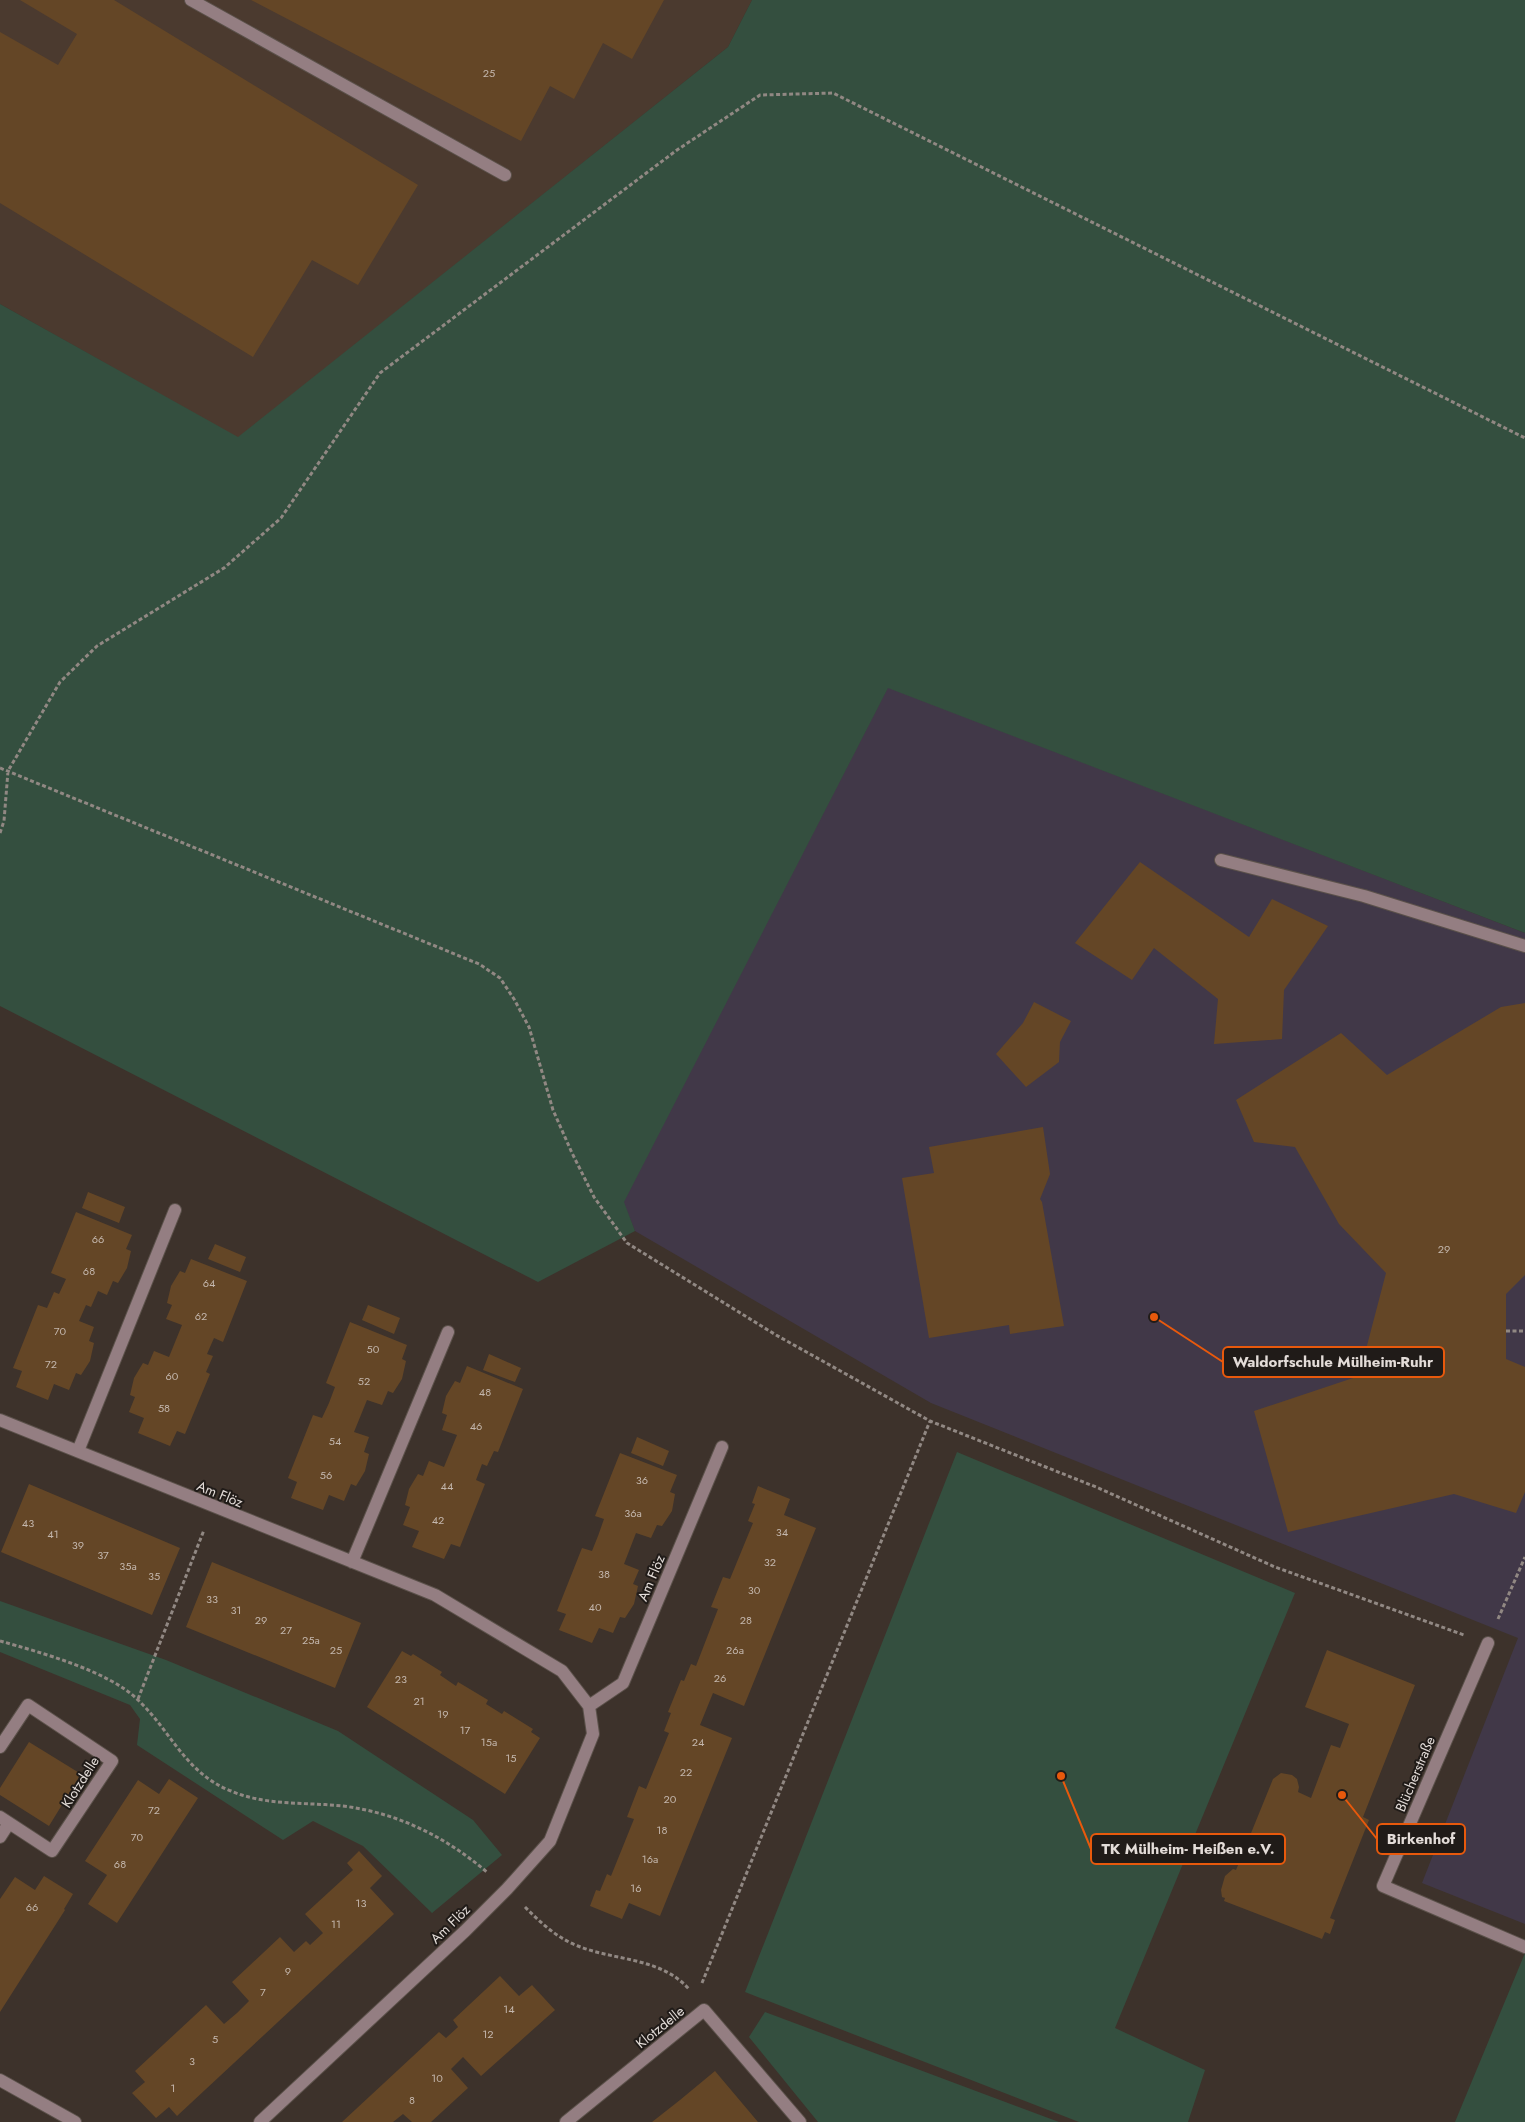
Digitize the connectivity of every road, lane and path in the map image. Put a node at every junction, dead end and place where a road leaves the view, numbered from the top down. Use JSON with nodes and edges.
{"nodes":[{"id":1,"x":191,"y":0,"type":"edge"},
{"id":2,"x":505,"y":175,"type":"dead end"},
{"id":3,"x":1525,"y":438,"type":"edge"},
{"id":4,"x":0,"y":768,"type":"edge"},
{"id":5,"x":8,"y":772,"type":"junction"},
{"id":6,"x":0,"y":834,"type":"edge"},
{"id":7,"x":1221,"y":860,"type":"dead end"},
{"id":8,"x":1525,"y":946,"type":"edge"},
{"id":9,"x":175,"y":1210,"type":"dead end"},
{"id":10,"x":1506,"y":1330,"type":"dead end"},
{"id":11,"x":1525,"y":1331,"type":"edge"},
{"id":12,"x":448,"y":1332,"type":"dead end"},
{"id":13,"x":0,"y":1420,"type":"edge"},
{"id":14,"x":930,"y":1421,"type":"junction"},
{"id":15,"x":722,"y":1447,"type":"dead end"},
{"id":16,"x":78,"y":1451,"type":"junction"},
{"id":17,"x":214,"y":1507,"type":"junction"},
{"id":18,"x":1525,"y":1557,"type":"edge"},
{"id":19,"x":352,"y":1562,"type":"junction"},
{"id":20,"x":0,"y":1641,"type":"edge"},
{"id":21,"x":1488,"y":1643,"type":"junction"},
{"id":22,"x":138,"y":1699,"type":"junction"},
{"id":23,"x":589,"y":1706,"type":"junction"},
{"id":24,"x":0,"y":1746,"type":"edge"},
{"id":25,"x":5,"y":1820,"type":"edge"},
{"id":26,"x":0,"y":1837,"type":"edge"},
{"id":27,"x":507,"y":1890,"type":"junction"},
{"id":28,"x":1525,"y":1946,"type":"edge"},
{"id":29,"x":700,"y":1988,"type":"dead end"},
{"id":30,"x":692,"y":1993,"type":"dead end"},
{"id":31,"x":0,"y":2080,"type":"edge"},
{"id":32,"x":75,"y":2122,"type":"edge"},
{"id":33,"x":260,"y":2122,"type":"edge"},
{"id":34,"x":566,"y":2122,"type":"edge"},
{"id":35,"x":800,"y":2122,"type":"edge"}],
"edges":[{"from":1,"to":2,"type":"street"},
{"from":3,"to":5,"type":"path"},
{"from":4,"to":5,"type":"path"},
{"from":5,"to":6,"type":"path"},
{"from":5,"to":14,"type":"path"},
{"from":7,"to":8,"type":"street"},
{"from":9,"to":16,"type":"street"},
{"from":10,"to":11,"type":"path"},
{"from":12,"to":19,"type":"street"},
{"from":13,"to":16,"type":"street","name":"Am Flöz"},
{"from":14,"to":21,"type":"path"},
{"from":14,"to":29,"type":"path"},
{"from":15,"to":23,"type":"street","name":"Am Flöz"},
{"from":16,"to":17,"type":"street","name":"Am Flöz"},
{"from":17,"to":19,"type":"street","name":"Am Flöz"},
{"from":17,"to":22,"type":"path"},
{"from":18,"to":21,"type":"path"},
{"from":19,"to":23,"type":"street","name":"Am Flöz"},
{"from":20,"to":22,"type":"path"},
{"from":21,"to":28,"type":"street","name":"Blücherstraße"},
{"from":22,"to":27,"type":"path"},
{"from":23,"to":27,"type":"street","name":"Am Flöz"},
{"from":24,"to":25,"type":"street","name":"Klotzdelle"},
{"from":25,"to":26,"type":"street","name":"Klotzdelle"},
{"from":27,"to":30,"type":"path"},
{"from":27,"to":33,"type":"street","name":"Am Flöz"},
{"from":31,"to":32,"type":"street"},
{"from":34,"to":35,"type":"street","name":"Klotzdelle"}]}
